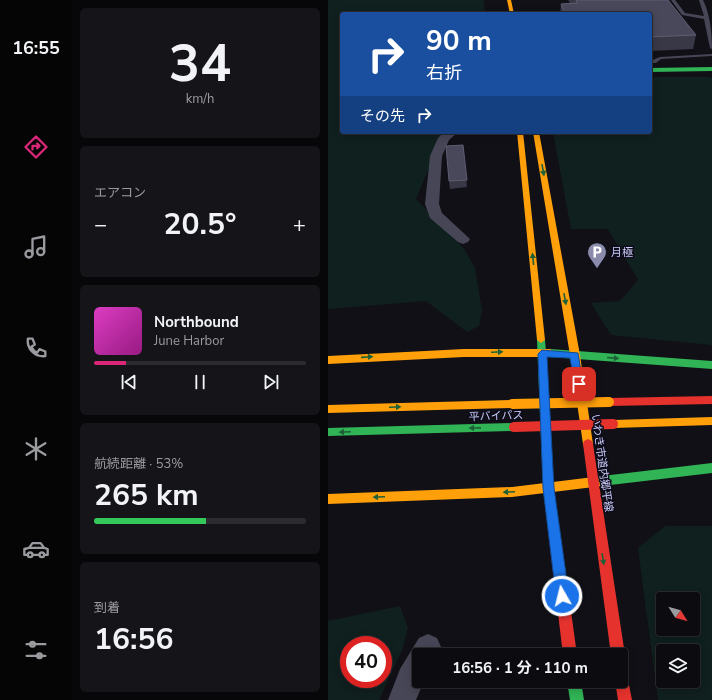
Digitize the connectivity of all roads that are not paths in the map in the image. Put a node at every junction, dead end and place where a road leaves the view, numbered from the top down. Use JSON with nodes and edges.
{"nodes":[{"id":1,"x":502,"y":0,"type":"edge"},
{"id":2,"x":509,"y":0,"type":"edge"},
{"id":3,"x":673,"y":0,"type":"edge"},
{"id":4,"x":701,"y":0,"type":"edge"},
{"id":5,"x":504,"y":12,"type":"edge"},
{"id":6,"x":512,"y":12,"type":"edge"},
{"id":7,"x":706,"y":18,"type":"junction"},
{"id":8,"x":712,"y":48,"type":"edge"},
{"id":9,"x":712,"y":54,"type":"edge"},
{"id":10,"x":652,"y":62,"type":"edge"},
{"id":11,"x":712,"y":69,"type":"edge"},
{"id":12,"x":652,"y":70,"type":"edge"},
{"id":13,"x":449,"y":134,"type":"edge"},
{"id":14,"x":520,"y":134,"type":"edge"},
{"id":15,"x":536,"y":134,"type":"edge"},
{"id":16,"x":463,"y":239,"type":"dead end"},
{"id":17,"x":542,"y":354,"type":"junction"},
{"id":18,"x":574,"y":355,"type":"junction"},
{"id":19,"x":328,"y":360,"type":"edge"},
{"id":20,"x":712,"y":365,"type":"edge"},
{"id":21,"x":712,"y":400,"type":"edge"},
{"id":22,"x":328,"y":409,"type":"edge"},
{"id":23,"x":712,"y":421,"type":"edge"},
{"id":24,"x":328,"y":432,"type":"edge"},
{"id":25,"x":712,"y":468,"type":"edge"},
{"id":26,"x":594,"y":483,"type":"junction"},
{"id":27,"x":548,"y":488,"type":"junction"},
{"id":28,"x":328,"y":499,"type":"edge"},
{"id":29,"x":569,"y":648,"type":"edge"},
{"id":30,"x":617,"y":648,"type":"edge"},
{"id":31,"x":412,"y":675,"type":"edge"},
{"id":32,"x":575,"y":688,"type":"edge"},
{"id":33,"x":623,"y":688,"type":"edge"},
{"id":34,"x":402,"y":700,"type":"edge"},
{"id":35,"x":577,"y":700,"type":"edge"},
{"id":36,"x":625,"y":700,"type":"edge"}],
"edges":[{"from":1,"to":5,"type":"main road"},
{"from":2,"to":6,"type":"main road"},
{"from":3,"to":7,"type":"lane"},
{"from":4,"to":7,"type":"lane"},
{"from":7,"to":8,"type":"lane"},
{"from":9,"to":10,"type":"lane"},
{"from":11,"to":12,"type":"main road"},
{"from":13,"to":16,"type":"street"},
{"from":17,"to":14,"type":"main road","one_way":true},
{"from":15,"to":18,"type":"main road","name":"いわき市道内郷平線","one_way":true},
{"from":17,"to":18,"type":"main road"},
{"from":19,"to":17,"type":"main road","one_way":true},
{"from":17,"to":27,"type":"main road"},
{"from":18,"to":20,"type":"main road","one_way":true},
{"from":18,"to":26,"type":"main road","name":"いわき市道内郷平線"},
{"from":22,"to":21,"type":"main road","name":"平バイパス","one_way":true,"bridge":true},
{"from":23,"to":24,"type":"main road","name":"平バイパス","one_way":true,"bridge":true},
{"from":25,"to":26,"type":"main road"},
{"from":26,"to":27,"type":"main road"},
{"from":26,"to":30,"type":"main road","name":"いわき市道内郷平線","one_way":true},
{"from":27,"to":28,"type":"main road","one_way":true},
{"from":27,"to":29,"type":"main road"},
{"from":31,"to":34,"type":"street"},
{"from":32,"to":35,"type":"main road"},
{"from":33,"to":36,"type":"main road"}]}
